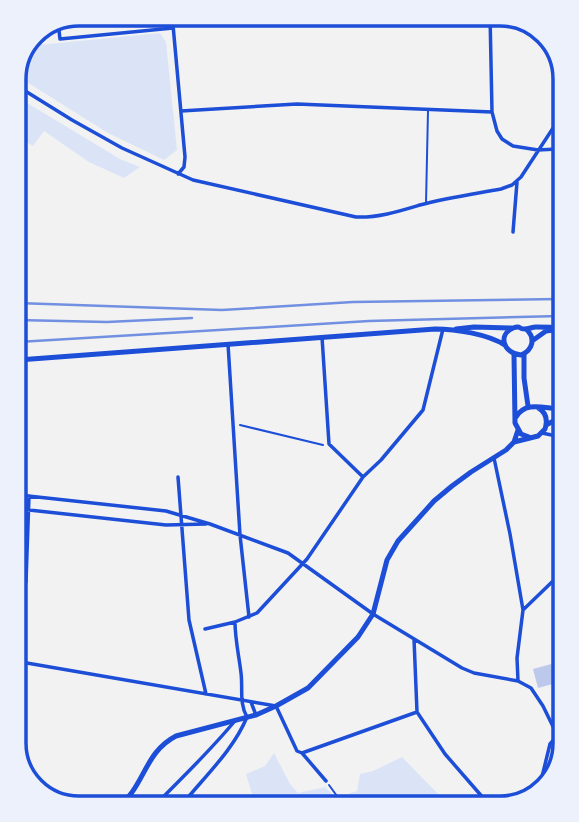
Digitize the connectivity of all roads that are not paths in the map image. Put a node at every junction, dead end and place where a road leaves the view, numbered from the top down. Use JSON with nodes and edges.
{"nodes":[{"id":1,"x":490,"y":26,"type":"edge"},
{"id":2,"x":174,"y":28,"type":"joint"},
{"id":3,"x":59,"y":30,"type":"edge"},
{"id":4,"x":26,"y":91,"type":"edge"},
{"id":5,"x":428,"y":108,"type":"junction"},
{"id":6,"x":181,"y":111,"type":"junction"},
{"id":7,"x":492,"y":112,"type":"junction"},
{"id":8,"x":553,"y":131,"type":"edge"},
{"id":9,"x":553,"y":149,"type":"edge"},
{"id":10,"x":538,"y":150,"type":"junction"},
{"id":11,"x":178,"y":174,"type":"junction"},
{"id":12,"x":517,"y":181,"type":"junction"},
{"id":13,"x":426,"y":204,"type":"junction"},
{"id":14,"x":513,"y":232,"type":"dead end"},
{"id":15,"x":514,"y":328,"type":"junction"},
{"id":16,"x":553,"y":328,"type":"edge"},
{"id":17,"x":444,"y":329,"type":"junction"},
{"id":18,"x":526,"y":329,"type":"junction"},
{"id":19,"x":553,"y":330,"type":"edge"},
{"id":20,"x":322,"y":337,"type":"junction"},
{"id":21,"x":532,"y":341,"type":"junction"},
{"id":22,"x":228,"y":344,"type":"junction"},
{"id":23,"x":505,"y":345,"type":"junction"},
{"id":24,"x":524,"y":354,"type":"junction"},
{"id":25,"x":514,"y":355,"type":"junction"},
{"id":26,"x":26,"y":359,"type":"edge"},
{"id":27,"x":528,"y":406,"type":"junction"},
{"id":28,"x":537,"y":407,"type":"junction"},
{"id":29,"x":553,"y":409,"type":"edge"},
{"id":30,"x":516,"y":419,"type":"junction"},
{"id":31,"x":553,"y":422,"type":"edge"},
{"id":32,"x":547,"y":425,"type":"junction"},
{"id":33,"x":518,"y":430,"type":"junction"},
{"id":34,"x":541,"y":433,"type":"junction"},
{"id":35,"x":553,"y":435,"type":"edge"},
{"id":36,"x":529,"y":437,"type":"junction"},
{"id":37,"x":514,"y":442,"type":"junction"},
{"id":38,"x":494,"y":458,"type":"junction"},
{"id":39,"x":178,"y":477,"type":"dead end"},
{"id":40,"x":363,"y":477,"type":"junction"},
{"id":41,"x":26,"y":496,"type":"edge"},
{"id":42,"x":29,"y":496,"type":"junction"},
{"id":43,"x":26,"y":510,"type":"edge"},
{"id":44,"x":29,"y":510,"type":"junction"},
{"id":45,"x":180,"y":514,"type":"junction"},
{"id":46,"x":210,"y":524,"type":"junction"},
{"id":47,"x":181,"y":525,"type":"junction"},
{"id":48,"x":240,"y":535,"type":"junction"},
{"id":49,"x":27,"y":558,"type":"joint"},
{"id":50,"x":302,"y":563,"type":"junction"},
{"id":51,"x":553,"y":581,"type":"edge"},
{"id":52,"x":26,"y":582,"type":"dead end"},
{"id":53,"x":523,"y":610,"type":"junction"},
{"id":54,"x":373,"y":614,"type":"junction"},
{"id":55,"x":249,"y":617,"type":"junction"},
{"id":56,"x":235,"y":622,"type":"junction"},
{"id":57,"x":205,"y":629,"type":"dead end"},
{"id":58,"x":414,"y":639,"type":"junction"},
{"id":59,"x":26,"y":663,"type":"edge"},
{"id":60,"x":518,"y":681,"type":"junction"},
{"id":61,"x":206,"y":694,"type":"junction"},
{"id":62,"x":241,"y":701,"type":"junction"},
{"id":63,"x":251,"y":702,"type":"junction"},
{"id":64,"x":276,"y":706,"type":"junction"},
{"id":65,"x":417,"y":712,"type":"junction"},
{"id":66,"x":256,"y":715,"type":"junction"},
{"id":67,"x":247,"y":717,"type":"junction"},
{"id":68,"x":235,"y":720,"type":"junction"},
{"id":69,"x":553,"y":728,"type":"edge"},
{"id":70,"x":553,"y":741,"type":"edge"},
{"id":71,"x":302,"y":753,"type":"junction"},
{"id":72,"x":543,"y":773,"type":"edge"},
{"id":73,"x":326,"y":781,"type":"road end"},
{"id":74,"x":130,"y":796,"type":"edge"},
{"id":75,"x":164,"y":796,"type":"edge"},
{"id":76,"x":189,"y":796,"type":"edge"},
{"id":77,"x":482,"y":796,"type":"edge"}],
"edges":[{"from":1,"to":7,"type":"street"},
{"from":2,"to":3,"type":"street"},
{"from":2,"to":6,"type":"street"},
{"from":4,"to":11,"type":"street"},
{"from":5,"to":6,"type":"street"},
{"from":5,"to":7,"type":"street"},
{"from":5,"to":13,"type":"lane"},
{"from":6,"to":11,"type":"street"},
{"from":7,"to":10,"type":"street"},
{"from":8,"to":10,"type":"street"},
{"from":9,"to":10,"type":"street"},
{"from":10,"to":12,"type":"street"},
{"from":11,"to":13,"type":"street"},
{"from":12,"to":13,"type":"street"},
{"from":12,"to":14,"type":"street"},
{"from":15,"to":17,"type":"main road"},
{"from":15,"to":18,"type":"main road"},
{"from":15,"to":23,"type":"main road"},
{"from":16,"to":18,"type":"main road"},
{"from":17,"to":20,"type":"main road"},
{"from":17,"to":23,"type":"main road"},
{"from":17,"to":40,"type":"street"},
{"from":18,"to":21,"type":"main road"},
{"from":19,"to":21,"type":"main road"},
{"from":20,"to":22,"type":"main road"},
{"from":20,"to":40,"type":"street"},
{"from":21,"to":24,"type":"main road"},
{"from":22,"to":26,"type":"main road"},
{"from":22,"to":48,"type":"street"},
{"from":23,"to":25,"type":"main road"},
{"from":24,"to":25,"type":"main road"},
{"from":24,"to":27,"type":"main road"},
{"from":25,"to":30,"type":"main road"},
{"from":27,"to":28,"type":"main road"},
{"from":27,"to":30,"type":"main road"},
{"from":28,"to":29,"type":"main road"},
{"from":28,"to":32,"type":"main road"},
{"from":30,"to":33,"type":"main road"},
{"from":31,"to":32,"type":"main road"},
{"from":32,"to":34,"type":"main road"},
{"from":33,"to":36,"type":"main road"},
{"from":33,"to":37,"type":"main road"},
{"from":34,"to":35,"type":"street"},
{"from":34,"to":36,"type":"main road"},
{"from":36,"to":37,"type":"main road"},
{"from":37,"to":38,"type":"main road"},
{"from":38,"to":53,"type":"street"},
{"from":38,"to":54,"type":"main road"},
{"from":39,"to":45,"type":"street"},
{"from":40,"to":50,"type":"street"},
{"from":41,"to":42,"type":"street"},
{"from":42,"to":44,"type":"street"},
{"from":42,"to":45,"type":"street"},
{"from":43,"to":44,"type":"street"},
{"from":44,"to":47,"type":"street"},
{"from":44,"to":49,"type":"street"},
{"from":45,"to":46,"type":"street"},
{"from":45,"to":47,"type":"street"},
{"from":46,"to":47,"type":"street"},
{"from":46,"to":48,"type":"street"},
{"from":47,"to":61,"type":"street"},
{"from":48,"to":50,"type":"street"},
{"from":48,"to":55,"type":"street"},
{"from":49,"to":52,"type":"street"},
{"from":50,"to":54,"type":"street"},
{"from":50,"to":55,"type":"street"},
{"from":51,"to":53,"type":"street"},
{"from":53,"to":60,"type":"street"},
{"from":54,"to":58,"type":"street"},
{"from":54,"to":64,"type":"main road"},
{"from":55,"to":56,"type":"street"},
{"from":56,"to":57,"type":"street"},
{"from":56,"to":62,"type":"street"},
{"from":58,"to":60,"type":"street"},
{"from":58,"to":65,"type":"street"},
{"from":59,"to":61,"type":"street"},
{"from":60,"to":69,"type":"street"},
{"from":61,"to":62,"type":"street"},
{"from":62,"to":63,"type":"street"},
{"from":62,"to":67,"type":"street"},
{"from":63,"to":64,"type":"street"},
{"from":63,"to":66,"type":"street"},
{"from":64,"to":66,"type":"main road"},
{"from":64,"to":71,"type":"street"},
{"from":65,"to":71,"type":"street"},
{"from":65,"to":77,"type":"street"},
{"from":66,"to":67,"type":"main road"},
{"from":67,"to":68,"type":"main road"},
{"from":67,"to":76,"type":"street"},
{"from":68,"to":74,"type":"main road"},
{"from":68,"to":75,"type":"street"},
{"from":70,"to":72,"type":"street"},
{"from":71,"to":73,"type":"street"}]}
